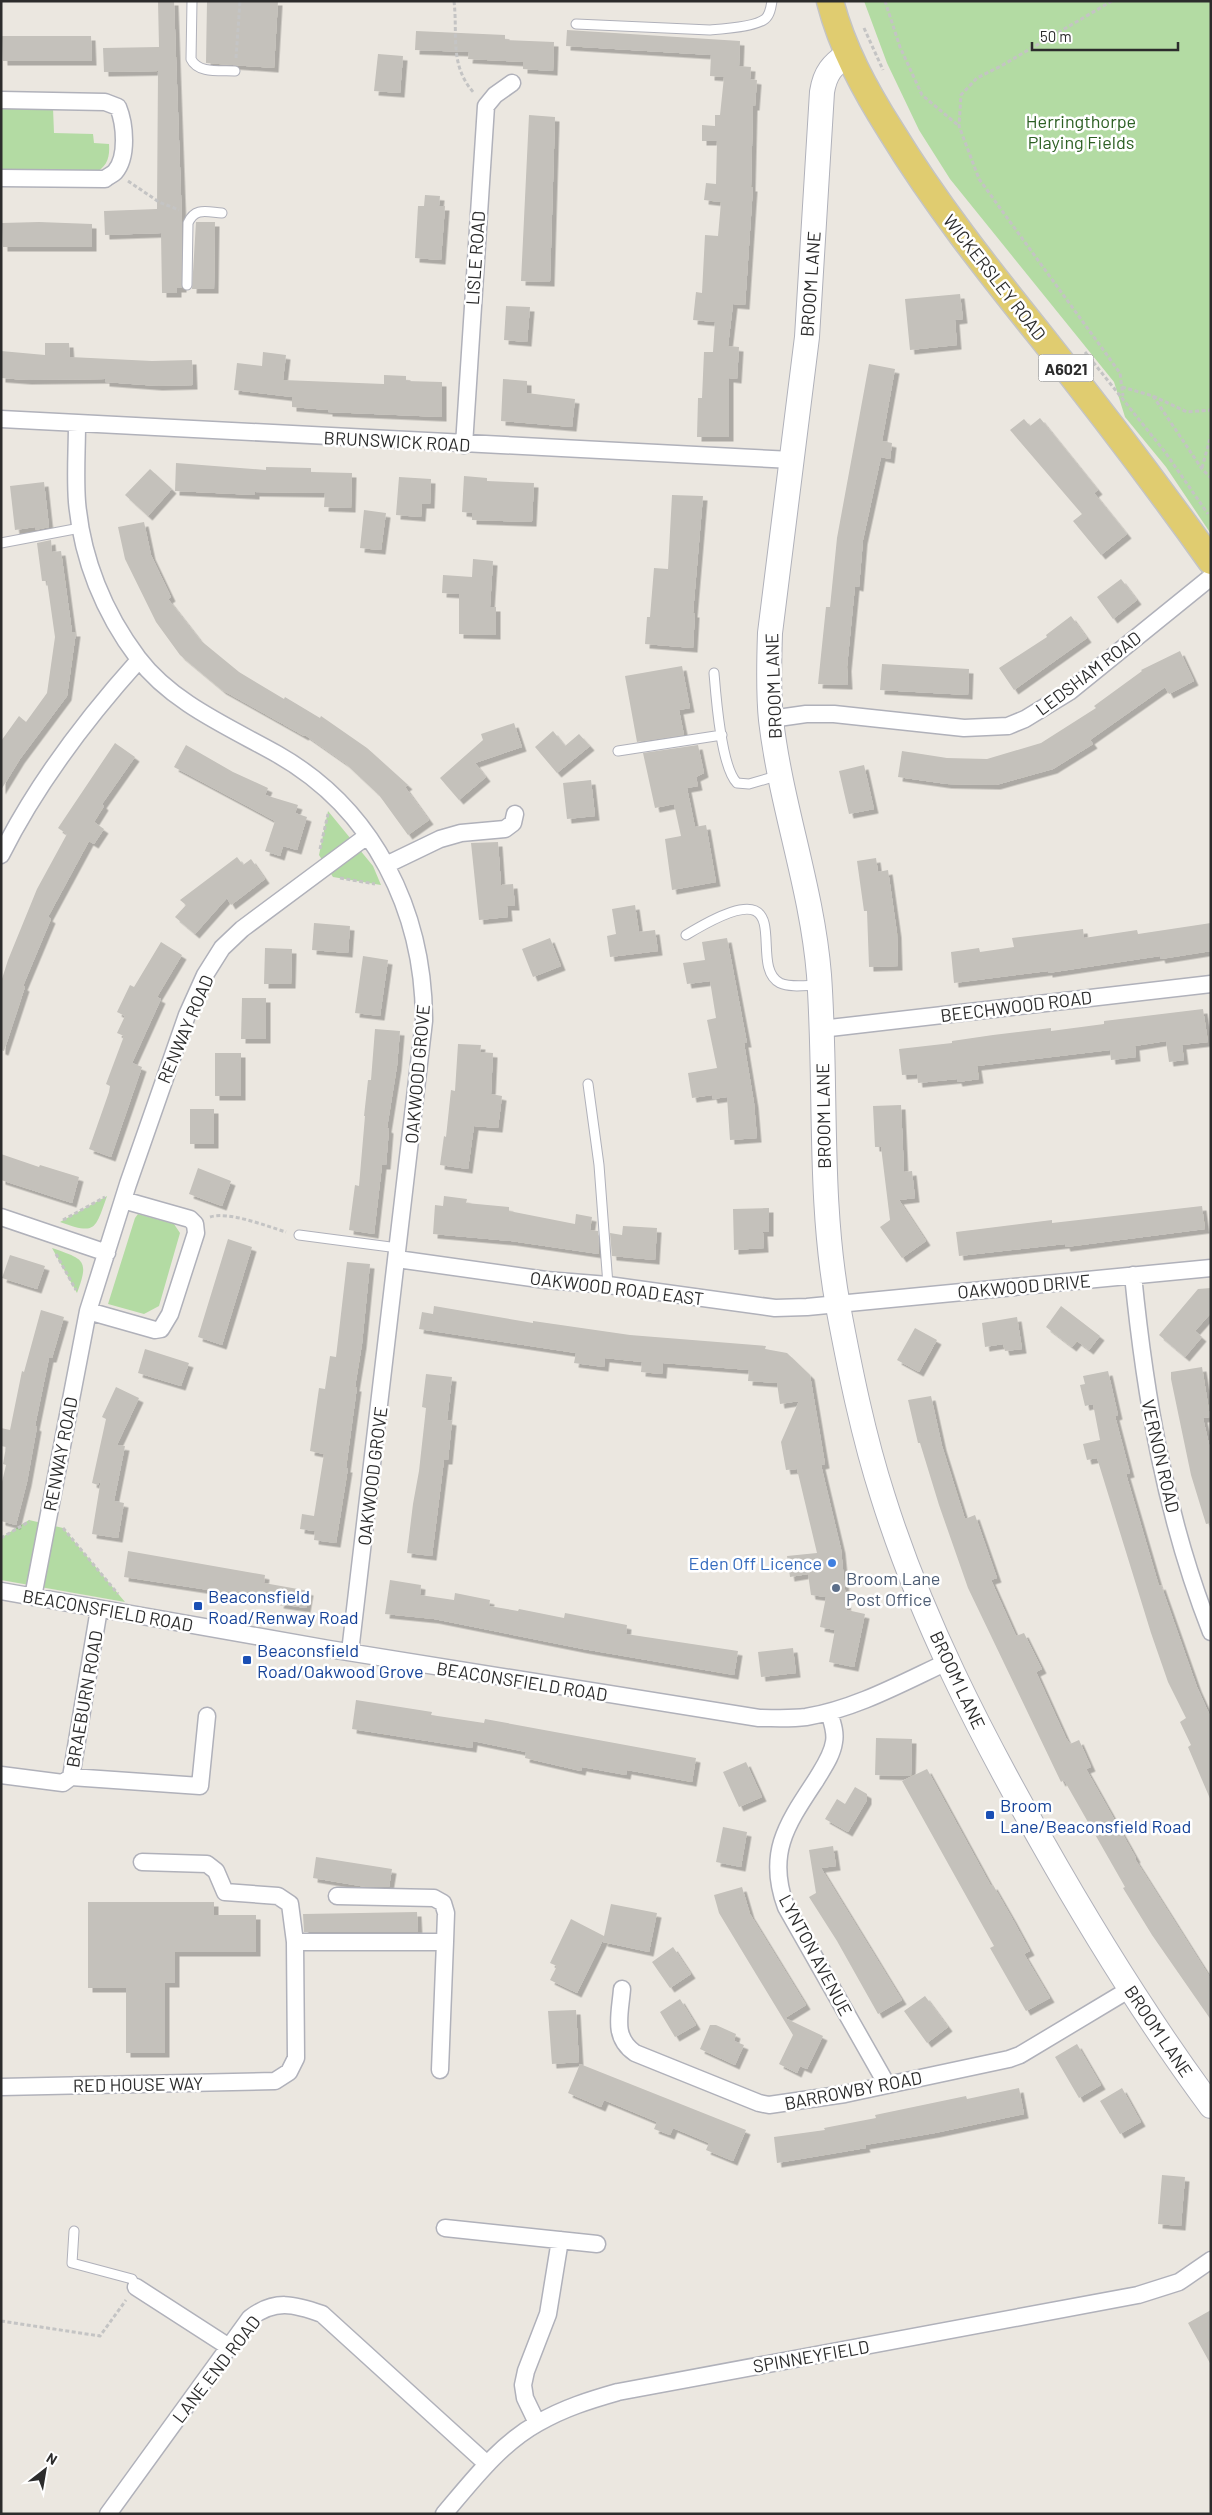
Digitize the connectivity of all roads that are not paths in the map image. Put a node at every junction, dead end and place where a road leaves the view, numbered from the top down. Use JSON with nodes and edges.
{"nodes":[{"id":1,"x":192,"y":1,"type":"edge"},
{"id":2,"x":772,"y":1,"type":"edge"},
{"id":3,"x":830,"y":1,"type":"edge"},
{"id":4,"x":576,"y":24,"type":"dead end"},
{"id":5,"x":848,"y":54,"type":"junction"},
{"id":6,"x":235,"y":71,"type":"road end"},
{"id":7,"x":512,"y":84,"type":"dead end"},
{"id":8,"x":1,"y":100,"type":"edge"},
{"id":9,"x":1,"y":178,"type":"edge"},
{"id":10,"x":222,"y":213,"type":"dead end"},
{"id":11,"x":187,"y":285,"type":"dead end"},
{"id":12,"x":1,"y":419,"type":"edge"},
{"id":13,"x":78,"y":423,"type":"junction"},
{"id":14,"x":464,"y":445,"type":"junction"},
{"id":15,"x":792,"y":460,"type":"junction"},
{"id":16,"x":80,"y":528,"type":"junction"},
{"id":17,"x":1,"y":542,"type":"edge"},
{"id":18,"x":1211,"y":561,"type":"edge"},
{"id":19,"x":1211,"y":577,"type":"edge"},
{"id":20,"x":139,"y":660,"type":"junction"},
{"id":21,"x":714,"y":673,"type":"dead end"},
{"id":22,"x":771,"y":719,"type":"junction"},
{"id":23,"x":722,"y":735,"type":"junction"},
{"id":24,"x":618,"y":751,"type":"dead end"},
{"id":25,"x":780,"y":775,"type":"junction"},
{"id":26,"x":515,"y":814,"type":"dead end"},
{"id":27,"x":367,"y":836,"type":"junction"},
{"id":28,"x":1,"y":855,"type":"edge"},
{"id":29,"x":386,"y":865,"type":"junction"},
{"id":30,"x":686,"y":935,"type":"dead end"},
{"id":31,"x":1211,"y":984,"type":"edge"},
{"id":32,"x":819,"y":985,"type":"junction"},
{"id":33,"x":821,"y":1029,"type":"junction"},
{"id":34,"x":588,"y":1084,"type":"dead end"},
{"id":35,"x":123,"y":1200,"type":"junction"},
{"id":36,"x":1,"y":1217,"type":"edge"},
{"id":37,"x":299,"y":1235,"type":"road end"},
{"id":38,"x":107,"y":1253,"type":"junction"},
{"id":39,"x":398,"y":1254,"type":"junction"},
{"id":40,"x":1211,"y":1268,"type":"edge"},
{"id":41,"x":1133,"y":1276,"type":"junction"},
{"id":42,"x":608,"y":1285,"type":"junction"},
{"id":43,"x":837,"y":1303,"type":"junction"},
{"id":44,"x":88,"y":1312,"type":"junction"},
{"id":45,"x":1,"y":1591,"type":"edge"},
{"id":46,"x":32,"y":1597,"type":"junction"},
{"id":47,"x":100,"y":1609,"type":"junction"},
{"id":48,"x":1211,"y":1632,"type":"edge"},
{"id":49,"x":350,"y":1652,"type":"junction"},
{"id":50,"x":947,"y":1662,"type":"junction"},
{"id":51,"x":829,"y":1712,"type":"junction"},
{"id":52,"x":206,"y":1716,"type":"dead end"},
{"id":53,"x":1,"y":1775,"type":"edge"},
{"id":54,"x":71,"y":1777,"type":"junction"},
{"id":55,"x":142,"y":1862,"type":"dead end"},
{"id":56,"x":337,"y":1896,"type":"dead end"},
{"id":57,"x":295,"y":1942,"type":"junction"},
{"id":58,"x":445,"y":1942,"type":"junction"},
{"id":59,"x":622,"y":1989,"type":"dead end"},
{"id":60,"x":1130,"y":1989,"type":"junction"},
{"id":61,"x":440,"y":2070,"type":"dead end"},
{"id":62,"x":886,"y":2083,"type":"junction"},
{"id":63,"x":1,"y":2086,"type":"edge"},
{"id":64,"x":1211,"y":2106,"type":"edge"},
{"id":65,"x":445,"y":2228,"type":"dead end"},
{"id":66,"x":74,"y":2232,"type":"dead end"},
{"id":67,"x":560,"y":2240,"type":"junction"},
{"id":68,"x":597,"y":2244,"type":"dead end"},
{"id":69,"x":1211,"y":2260,"type":"edge"},
{"id":70,"x":136,"y":2287,"type":"joint"},
{"id":71,"x":229,"y":2346,"type":"junction"},
{"id":72,"x":537,"y":2423,"type":"junction"},
{"id":73,"x":487,"y":2464,"type":"junction"},
{"id":74,"x":108,"y":2514,"type":"edge"},
{"id":75,"x":444,"y":2514,"type":"edge"}],
"edges":[{"from":1,"to":6,"type":"lane"},
{"from":2,"to":4,"type":"lane"},
{"from":3,"to":5,"type":"main road","number":"A6021"},
{"from":5,"to":15,"type":"main road","name":"BROOM LANE"},
{"from":5,"to":18,"type":"main road","name":"WICKERSLEY ROAD","number":"A6021"},
{"from":7,"to":14,"type":"street","name":"LISLE ROAD"},
{"from":8,"to":9,"type":"street"},
{"from":10,"to":11,"type":"lane"},
{"from":12,"to":13,"type":"street","name":"BRUNSWICK ROAD"},
{"from":13,"to":14,"type":"street","name":"BRUNSWICK ROAD"},
{"from":13,"to":16,"type":"street","name":"OAKWOOD GROVE"},
{"from":14,"to":15,"type":"street","name":"BRUNSWICK ROAD"},
{"from":15,"to":22,"type":"main road","name":"BROOM LANE"},
{"from":16,"to":17,"type":"lane"},
{"from":16,"to":20,"type":"street","name":"OAKWOOD GROVE"},
{"from":19,"to":22,"type":"street","name":"LEDSHAM ROAD"},
{"from":20,"to":27,"type":"street","name":"OAKWOOD GROVE"},
{"from":20,"to":28,"type":"street"},
{"from":21,"to":23,"type":"lane"},
{"from":22,"to":25,"type":"main road","name":"BROOM LANE"},
{"from":23,"to":24,"type":"lane"},
{"from":23,"to":25,"type":"lane"},
{"from":25,"to":32,"type":"main road","name":"BROOM LANE"},
{"from":26,"to":29,"type":"street"},
{"from":27,"to":29,"type":"street","name":"OAKWOOD GROVE"},
{"from":27,"to":35,"type":"street","name":"RENWAY ROAD"},
{"from":29,"to":39,"type":"street","name":"OAKWOOD GROVE"},
{"from":30,"to":32,"type":"lane"},
{"from":31,"to":33,"type":"street","name":"BEECHWOOD ROAD"},
{"from":32,"to":33,"type":"main road","name":"BROOM LANE"},
{"from":33,"to":43,"type":"main road","name":"BROOM LANE"},
{"from":34,"to":42,"type":"lane"},
{"from":35,"to":38,"type":"street","name":"RENWAY ROAD"},
{"from":35,"to":44,"type":"street"},
{"from":36,"to":38,"type":"street"},
{"from":37,"to":39,"type":"lane"},
{"from":38,"to":44,"type":"street","name":"RENWAY ROAD"},
{"from":39,"to":42,"type":"street","name":"OAKWOOD ROAD EAST"},
{"from":39,"to":49,"type":"street","name":"OAKWOOD GROVE"},
{"from":40,"to":41,"type":"street","name":"OAKWOOD DRIVE"},
{"from":41,"to":43,"type":"street","name":"OAKWOOD DRIVE"},
{"from":41,"to":48,"type":"street","name":"VERNON ROAD"},
{"from":42,"to":43,"type":"street","name":"OAKWOOD ROAD EAST"},
{"from":43,"to":50,"type":"main road","name":"BROOM LANE"},
{"from":44,"to":46,"type":"street","name":"RENWAY ROAD"},
{"from":45,"to":46,"type":"street","name":"BEACONSFIELD ROAD"},
{"from":46,"to":47,"type":"street","name":"BEACONSFIELD ROAD"},
{"from":47,"to":49,"type":"street","name":"BEACONSFIELD ROAD"},
{"from":47,"to":54,"type":"street","name":"BRAEBURN ROAD"},
{"from":49,"to":51,"type":"street","name":"BEACONSFIELD ROAD"},
{"from":50,"to":51,"type":"street","name":"BEACONSFIELD ROAD"},
{"from":50,"to":60,"type":"main road","name":"BROOM LANE"},
{"from":51,"to":62,"type":"street","name":"LYNTON AVENUE"},
{"from":52,"to":54,"type":"street"},
{"from":53,"to":54,"type":"street","name":"BRAEBURN ROAD"},
{"from":55,"to":57,"type":"street"},
{"from":56,"to":58,"type":"street"},
{"from":57,"to":58,"type":"street"},
{"from":57,"to":63,"type":"street","name":"RED HOUSE WAY"},
{"from":58,"to":61,"type":"street"},
{"from":59,"to":62,"type":"street","name":"BARROWBY ROAD"},
{"from":60,"to":62,"type":"street","name":"BARROWBY ROAD"},
{"from":60,"to":64,"type":"main road","name":"BROOM LANE"},
{"from":65,"to":67,"type":"street"},
{"from":66,"to":70,"type":"lane"},
{"from":67,"to":68,"type":"street"},
{"from":67,"to":72,"type":"street"},
{"from":69,"to":72,"type":"street","name":"SPINNEYFIELD"},
{"from":70,"to":71,"type":"street"},
{"from":71,"to":73,"type":"street","name":"LANE END ROAD"},
{"from":71,"to":74,"type":"street","name":"LANE END ROAD"},
{"from":72,"to":73,"type":"street","name":"SPINNEYFIELD"},
{"from":73,"to":75,"type":"street","name":"SPINNEYFIELD"}]}
